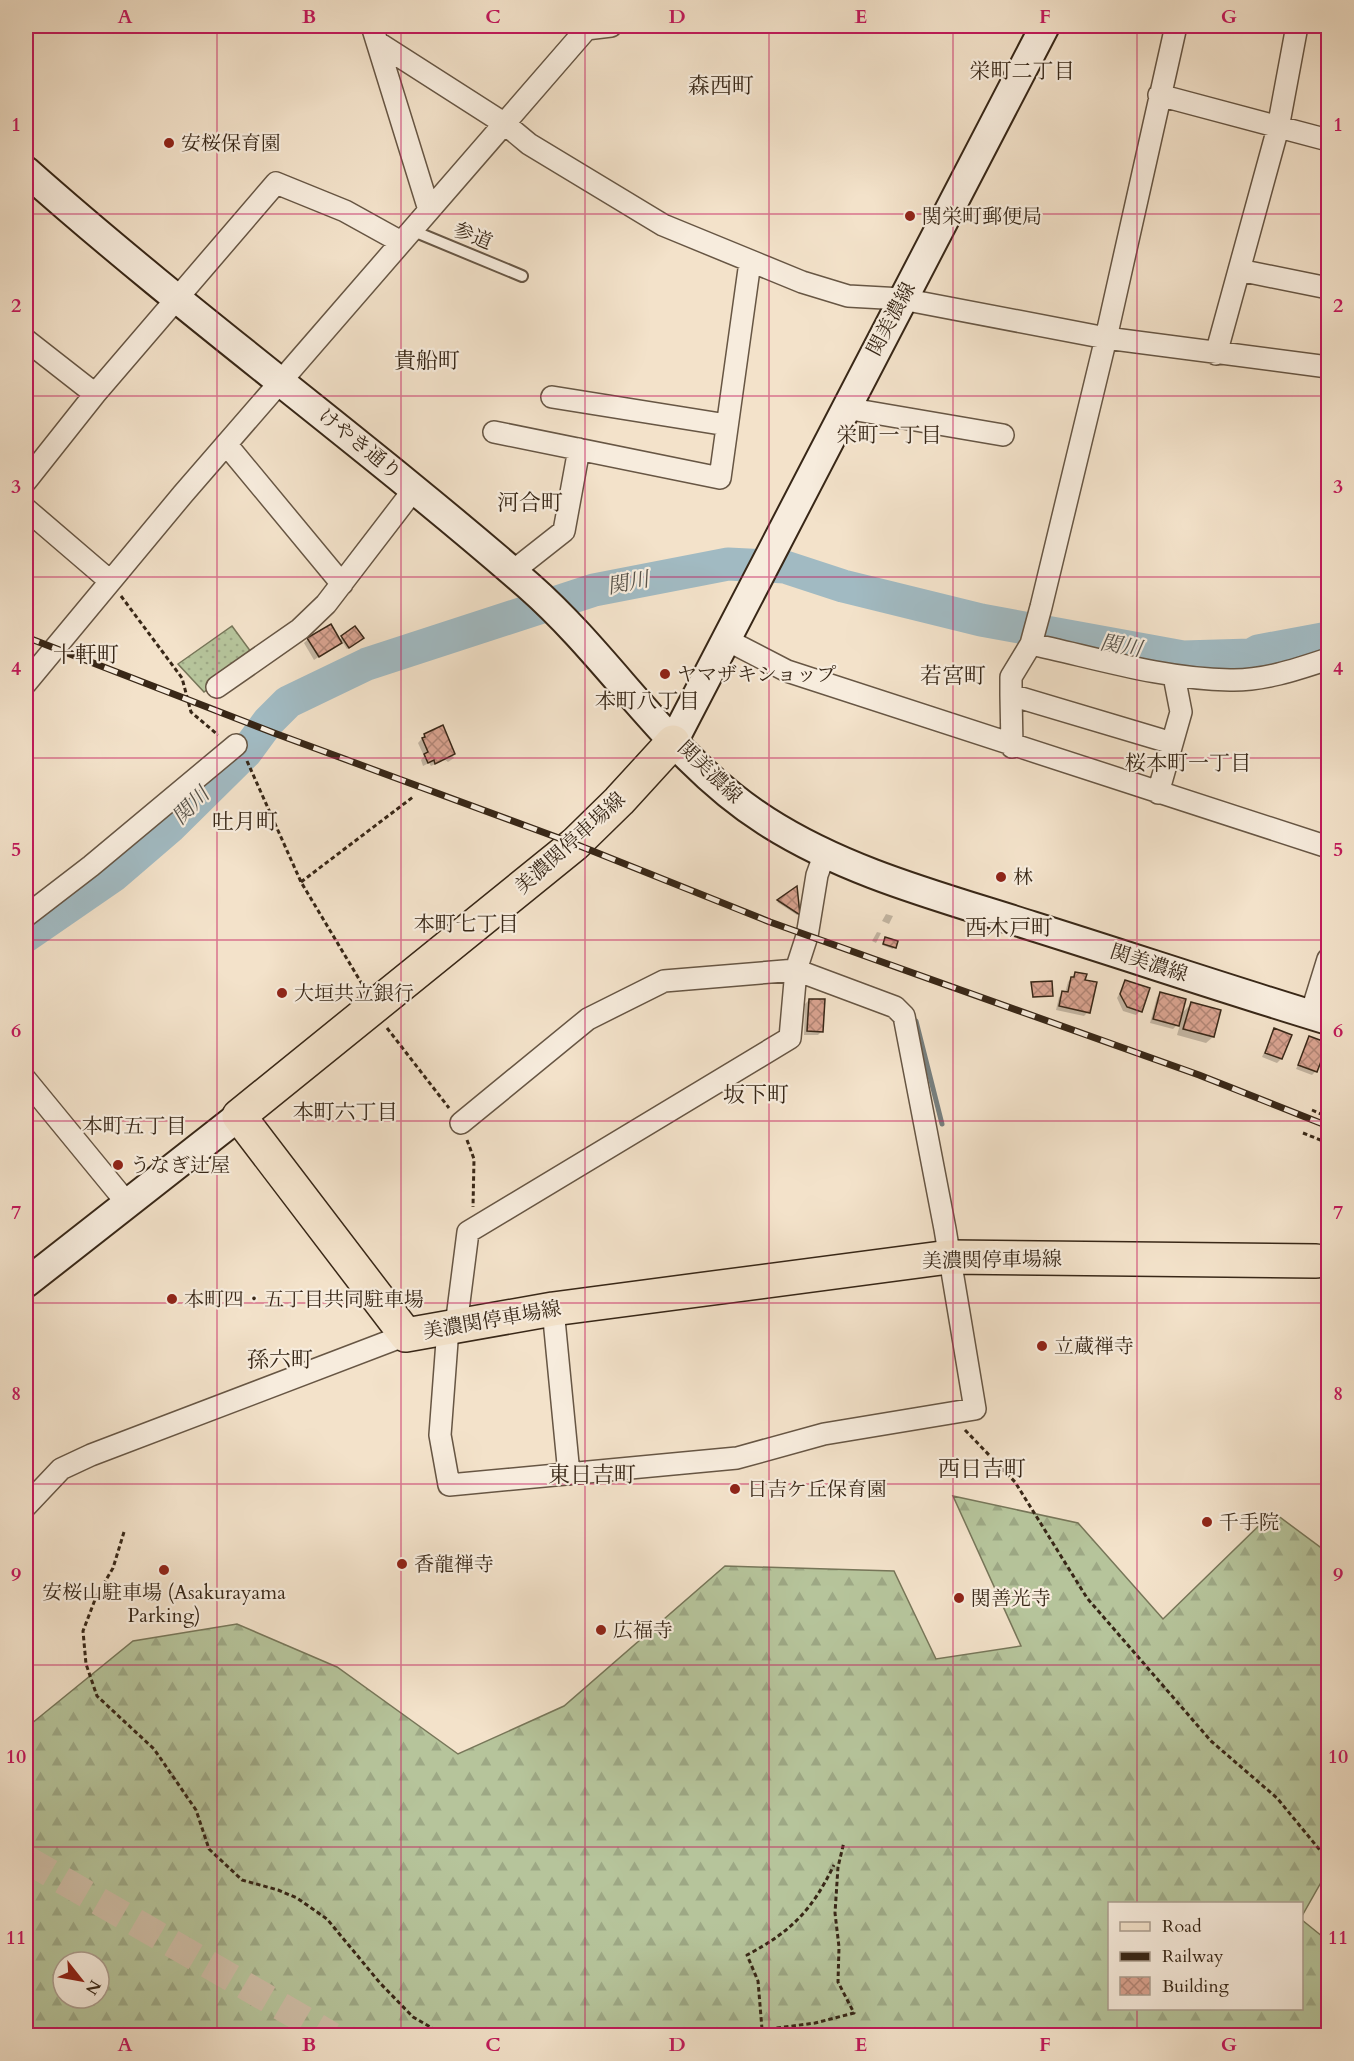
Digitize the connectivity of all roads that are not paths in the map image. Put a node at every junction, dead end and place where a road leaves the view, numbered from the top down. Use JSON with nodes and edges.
{"nodes":[{"id":1,"x":611,"y":26,"type":"edge"},
{"id":2,"x":1045,"y":26,"type":"edge"},
{"id":3,"x":1176,"y":26,"type":"edge"},
{"id":4,"x":1297,"y":26,"type":"edge"},
{"id":5,"x":588,"y":27,"type":"edge"},
{"id":6,"x":375,"y":34,"type":"edge"},
{"id":7,"x":1159,"y":95,"type":"junction"},
{"id":8,"x":505,"y":124,"type":"junction"},
{"id":9,"x":1278,"y":128,"type":"junction"},
{"id":10,"x":1329,"y":140,"type":"edge"},
{"id":11,"x":26,"y":171,"type":"edge"},
{"id":12,"x":429,"y":210,"type":"junction"},
{"id":13,"x":406,"y":236,"type":"junction"},
{"id":14,"x":750,"y":262,"type":"junction"},
{"id":15,"x":1239,"y":270,"type":"junction"},
{"id":16,"x":522,"y":276,"type":"dead end"},
{"id":17,"x":1329,"y":288,"type":"edge"},
{"id":18,"x":902,"y":299,"type":"junction"},
{"id":19,"x":177,"y":300,"type":"junction"},
{"id":20,"x":1106,"y":338,"type":"junction"},
{"id":21,"x":26,"y":340,"type":"edge"},
{"id":22,"x":1216,"y":354,"type":"junction"},
{"id":23,"x":1329,"y":367,"type":"edge"},
{"id":24,"x":281,"y":380,"type":"junction"},
{"id":25,"x":95,"y":394,"type":"junction"},
{"id":26,"x":552,"y":397,"type":"dead end"},
{"id":27,"x":845,"y":408,"type":"junction"},
{"id":28,"x":727,"y":425,"type":"junction"},
{"id":29,"x":494,"y":432,"type":"dead end"},
{"id":30,"x":1003,"y":435,"type":"dead end"},
{"id":31,"x":226,"y":444,"type":"junction"},
{"id":32,"x":579,"y":449,"type":"junction"},
{"id":33,"x":26,"y":481,"type":"edge"},
{"id":34,"x":415,"y":488,"type":"junction"},
{"id":35,"x":26,"y":509,"type":"edge"},
{"id":36,"x":110,"y":581,"type":"junction"},
{"id":37,"x":523,"y":581,"type":"junction"},
{"id":38,"x":342,"y":584,"type":"junction"},
{"id":39,"x":727,"y":640,"type":"junction"},
{"id":40,"x":1031,"y":644,"type":"junction"},
{"id":41,"x":1329,"y":659,"type":"edge"},
{"id":42,"x":1174,"y":676,"type":"junction"},
{"id":43,"x":26,"y":683,"type":"edge"},
{"id":44,"x":217,"y":687,"type":"dead end"},
{"id":45,"x":1011,"y":695,"type":"junction"},
{"id":46,"x":673,"y":742,"type":"junction"},
{"id":47,"x":1172,"y":743,"type":"junction"},
{"id":48,"x":1012,"y":747,"type":"junction"},
{"id":49,"x":242,"y":754,"type":"road end"},
{"id":50,"x":1158,"y":793,"type":"junction"},
{"id":51,"x":1329,"y":847,"type":"edge"},
{"id":52,"x":825,"y":853,"type":"junction"},
{"id":53,"x":26,"y":916,"type":"edge"},
{"id":54,"x":1329,"y":959,"type":"edge"},
{"id":55,"x":796,"y":970,"type":"junction"},
{"id":56,"x":1320,"y":1017,"type":"edge"},
{"id":57,"x":26,"y":1080,"type":"edge"},
{"id":58,"x":239,"y":1116,"type":"junction"},
{"id":59,"x":461,"y":1123,"type":"road end"},
{"id":60,"x":127,"y":1203,"type":"junction"},
{"id":61,"x":949,"y":1257,"type":"junction"},
{"id":62,"x":1322,"y":1262,"type":"edge"},
{"id":63,"x":26,"y":1283,"type":"edge"},
{"id":64,"x":553,"y":1309,"type":"junction"},
{"id":65,"x":452,"y":1327,"type":"junction"},
{"id":66,"x":406,"y":1335,"type":"junction"},
{"id":67,"x":570,"y":1474,"type":"junction"},
{"id":68,"x":27,"y":1502,"type":"edge"}],
"edges":[{"from":1,"to":5,"type":"street"},
{"from":2,"to":18,"type":"main road","name":"関美濃線"},
{"from":3,"to":7,"type":"street"},
{"from":4,"to":9,"type":"street"},
{"from":5,"to":8,"type":"street"},
{"from":6,"to":8,"type":"street"},
{"from":6,"to":12,"type":"street"},
{"from":7,"to":9,"type":"street"},
{"from":7,"to":20,"type":"street"},
{"from":8,"to":12,"type":"street"},
{"from":8,"to":14,"type":"street"},
{"from":9,"to":10,"type":"street"},
{"from":9,"to":15,"type":"street"},
{"from":11,"to":19,"type":"main road","name":"けやき通り"},
{"from":12,"to":13,"type":"street"},
{"from":13,"to":16,"type":"lane","name":"参道"},
{"from":13,"to":19,"type":"street"},
{"from":13,"to":24,"type":"street"},
{"from":14,"to":18,"type":"street"},
{"from":14,"to":28,"type":"street"},
{"from":15,"to":17,"type":"street"},
{"from":15,"to":22,"type":"street"},
{"from":18,"to":20,"type":"street"},
{"from":18,"to":27,"type":"main road","name":"関美濃線"},
{"from":19,"to":24,"type":"main road","name":"けやき通り"},
{"from":19,"to":25,"type":"street"},
{"from":20,"to":22,"type":"street"},
{"from":20,"to":40,"type":"street"},
{"from":21,"to":25,"type":"street"},
{"from":22,"to":23,"type":"street"},
{"from":24,"to":31,"type":"street"},
{"from":24,"to":34,"type":"main road","name":"けやき通り"},
{"from":25,"to":33,"type":"street"},
{"from":26,"to":28,"type":"street"},
{"from":27,"to":30,"type":"street"},
{"from":27,"to":39,"type":"main road","name":"関美濃線"},
{"from":28,"to":32,"type":"street"},
{"from":29,"to":32,"type":"street"},
{"from":31,"to":36,"type":"street"},
{"from":31,"to":38,"type":"street"},
{"from":32,"to":37,"type":"street"},
{"from":34,"to":37,"type":"main road","name":"けやき通り"},
{"from":34,"to":38,"type":"street"},
{"from":35,"to":36,"type":"street"},
{"from":36,"to":43,"type":"street"},
{"from":37,"to":46,"type":"main road","name":"けやき通り"},
{"from":38,"to":44,"type":"street"},
{"from":39,"to":46,"type":"main road","name":"関美濃線"},
{"from":39,"to":48,"type":"street"},
{"from":40,"to":42,"type":"street"},
{"from":40,"to":45,"type":"street"},
{"from":41,"to":42,"type":"street"},
{"from":42,"to":47,"type":"street"},
{"from":45,"to":47,"type":"street"},
{"from":45,"to":48,"type":"street"},
{"from":46,"to":52,"type":"main road","name":"関美濃線"},
{"from":46,"to":58,"type":"main road","name":"美濃関停車場線"},
{"from":47,"to":50,"type":"street"},
{"from":48,"to":50,"type":"street"},
{"from":49,"to":53,"type":"street"},
{"from":50,"to":51,"type":"street"},
{"from":52,"to":55,"type":"street"},
{"from":52,"to":56,"type":"main road","name":"関美濃線"},
{"from":54,"to":56,"type":"street"},
{"from":55,"to":59,"type":"street"},
{"from":55,"to":61,"type":"street"},
{"from":55,"to":65,"type":"street"},
{"from":57,"to":60,"type":"street"},
{"from":58,"to":60,"type":"main road"},
{"from":58,"to":66,"type":"main road","name":"美濃関停車場線"},
{"from":60,"to":63,"type":"main road"},
{"from":61,"to":62,"type":"main road","name":"美濃関停車場線"},
{"from":61,"to":64,"type":"main road","name":"美濃関停車場線"},
{"from":61,"to":67,"type":"street"},
{"from":64,"to":65,"type":"main road","name":"美濃関停車場線"},
{"from":64,"to":67,"type":"street"},
{"from":65,"to":66,"type":"main road","name":"美濃関停車場線"},
{"from":65,"to":67,"type":"street"},
{"from":66,"to":68,"type":"street"}]}
